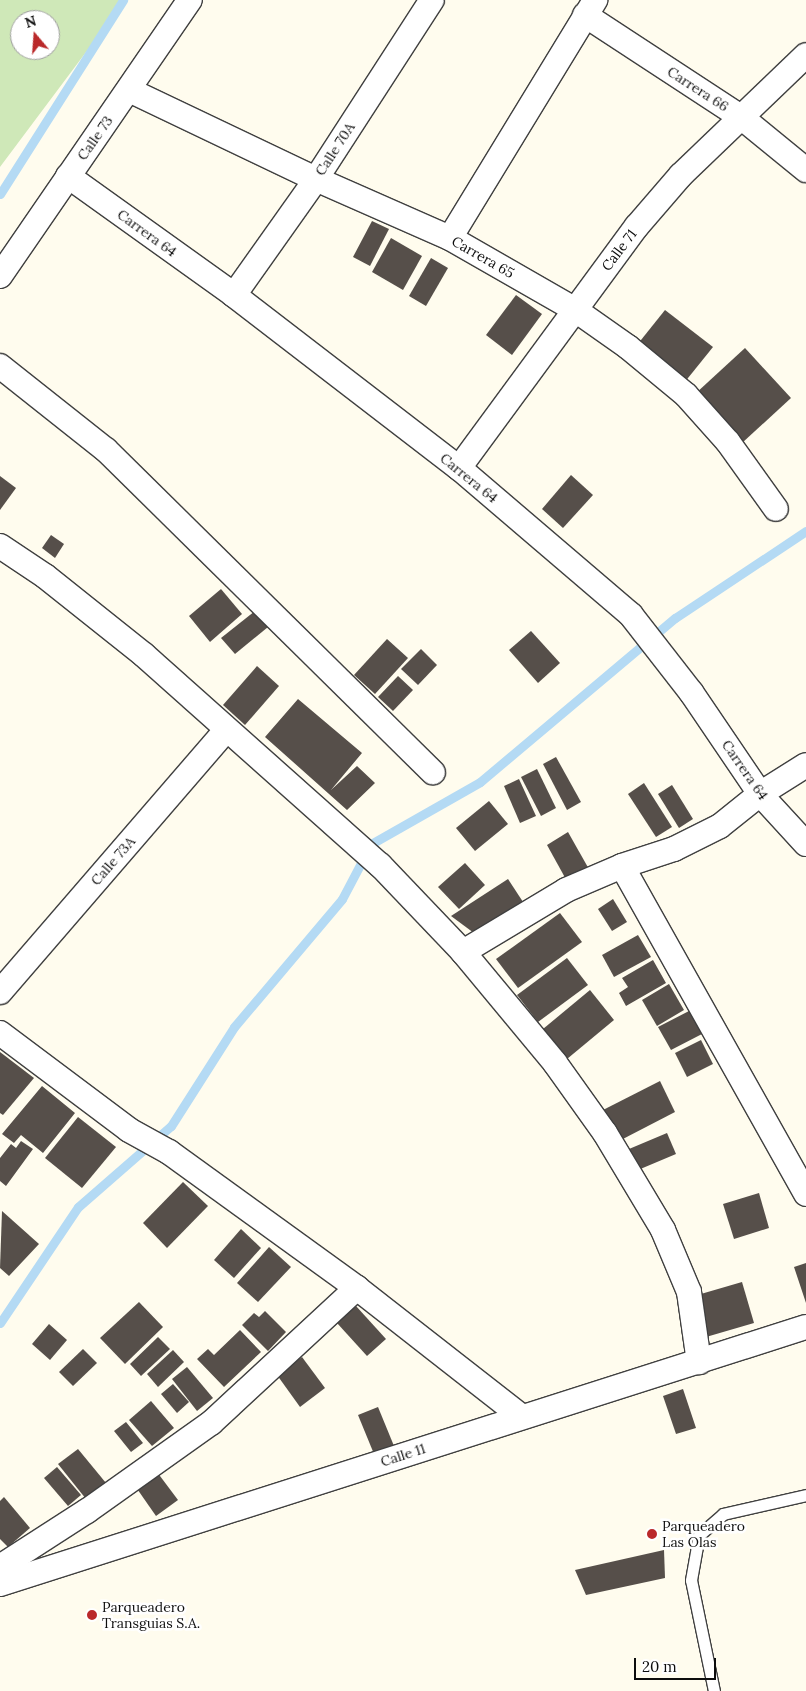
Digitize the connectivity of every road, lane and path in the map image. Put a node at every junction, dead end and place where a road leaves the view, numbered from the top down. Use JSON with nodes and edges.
{"nodes":[{"id":1,"x":190,"y":0,"type":"edge"},
{"id":2,"x":432,"y":0,"type":"edge"},
{"id":3,"x":590,"y":7,"type":"edge"},
{"id":4,"x":806,"y":55,"type":"edge"},
{"id":5,"x":129,"y":90,"type":"junction"},
{"id":6,"x":741,"y":117,"type":"junction"},
{"id":7,"x":806,"y":170,"type":"edge"},
{"id":8,"x":68,"y":176,"type":"junction"},
{"id":9,"x":316,"y":179,"type":"junction"},
{"id":10,"x":450,"y":238,"type":"junction"},
{"id":11,"x":0,"y":276,"type":"edge"},
{"id":12,"x":234,"y":295,"type":"junction"},
{"id":13,"x":574,"y":309,"type":"junction"},
{"id":14,"x":0,"y":366,"type":"edge"},
{"id":15,"x":459,"y":468,"type":"junction"},
{"id":16,"x":776,"y":509,"type":"dead end"},
{"id":17,"x":0,"y":546,"type":"edge"},
{"id":18,"x":226,"y":730,"type":"junction"},
{"id":19,"x":806,"y":765,"type":"edge"},
{"id":20,"x":433,"y":772,"type":"dead end"},
{"id":21,"x":760,"y":794,"type":"junction"},
{"id":22,"x":806,"y":844,"type":"edge"},
{"id":23,"x":622,"y":866,"type":"junction"},
{"id":24,"x":463,"y":952,"type":"junction"},
{"id":25,"x":0,"y":992,"type":"edge"},
{"id":26,"x":0,"y":1033,"type":"edge"},
{"id":27,"x":806,"y":1194,"type":"edge"},
{"id":28,"x":357,"y":1288,"type":"junction"},
{"id":29,"x":806,"y":1327,"type":"edge"},
{"id":30,"x":699,"y":1362,"type":"junction"},
{"id":31,"x":521,"y":1416,"type":"junction"},
{"id":32,"x":806,"y":1495,"type":"edge"},
{"id":33,"x":0,"y":1567,"type":"edge"},
{"id":34,"x":0,"y":1584,"type":"edge"},
{"id":35,"x":714,"y":1691,"type":"edge"}],
"edges":[{"from":1,"to":5,"type":"street","name":"Calle 73"},
{"from":2,"to":9,"type":"street","name":"Calle 70A"},
{"from":3,"to":6,"type":"street","name":"Carrera 66"},
{"from":3,"to":10,"type":"street"},
{"from":4,"to":6,"type":"street","name":"Calle 71"},
{"from":5,"to":8,"type":"street","name":"Calle 73"},
{"from":5,"to":9,"type":"street","name":"Carrera 65"},
{"from":6,"to":7,"type":"street","name":"Carrera 66"},
{"from":6,"to":13,"type":"street","name":"Calle 71"},
{"from":8,"to":11,"type":"street","name":"Calle 73"},
{"from":8,"to":12,"type":"street","name":"Carrera 64"},
{"from":9,"to":10,"type":"street","name":"Carrera 65"},
{"from":9,"to":12,"type":"street","name":"Calle 70A"},
{"from":10,"to":13,"type":"street","name":"Carrera 65"},
{"from":12,"to":15,"type":"street","name":"Carrera 64"},
{"from":13,"to":15,"type":"street","name":"Calle 71"},
{"from":13,"to":16,"type":"street","name":"Carrera 65"},
{"from":14,"to":20,"type":"street"},
{"from":15,"to":21,"type":"street","name":"Carrera 64"},
{"from":17,"to":18,"type":"street"},
{"from":18,"to":24,"type":"street"},
{"from":18,"to":25,"type":"street","name":"Calle 73A"},
{"from":19,"to":21,"type":"street"},
{"from":21,"to":22,"type":"street","name":"Carrera 64"},
{"from":21,"to":23,"type":"street"},
{"from":23,"to":24,"type":"street"},
{"from":23,"to":27,"type":"street"},
{"from":24,"to":30,"type":"street"},
{"from":26,"to":28,"type":"street"},
{"from":28,"to":31,"type":"street"},
{"from":28,"to":33,"type":"street"},
{"from":29,"to":30,"type":"street","name":"Calle 11"},
{"from":30,"to":31,"type":"street","name":"Calle 11"},
{"from":31,"to":34,"type":"street","name":"Calle 11"},
{"from":32,"to":35,"type":"lane"}]}
